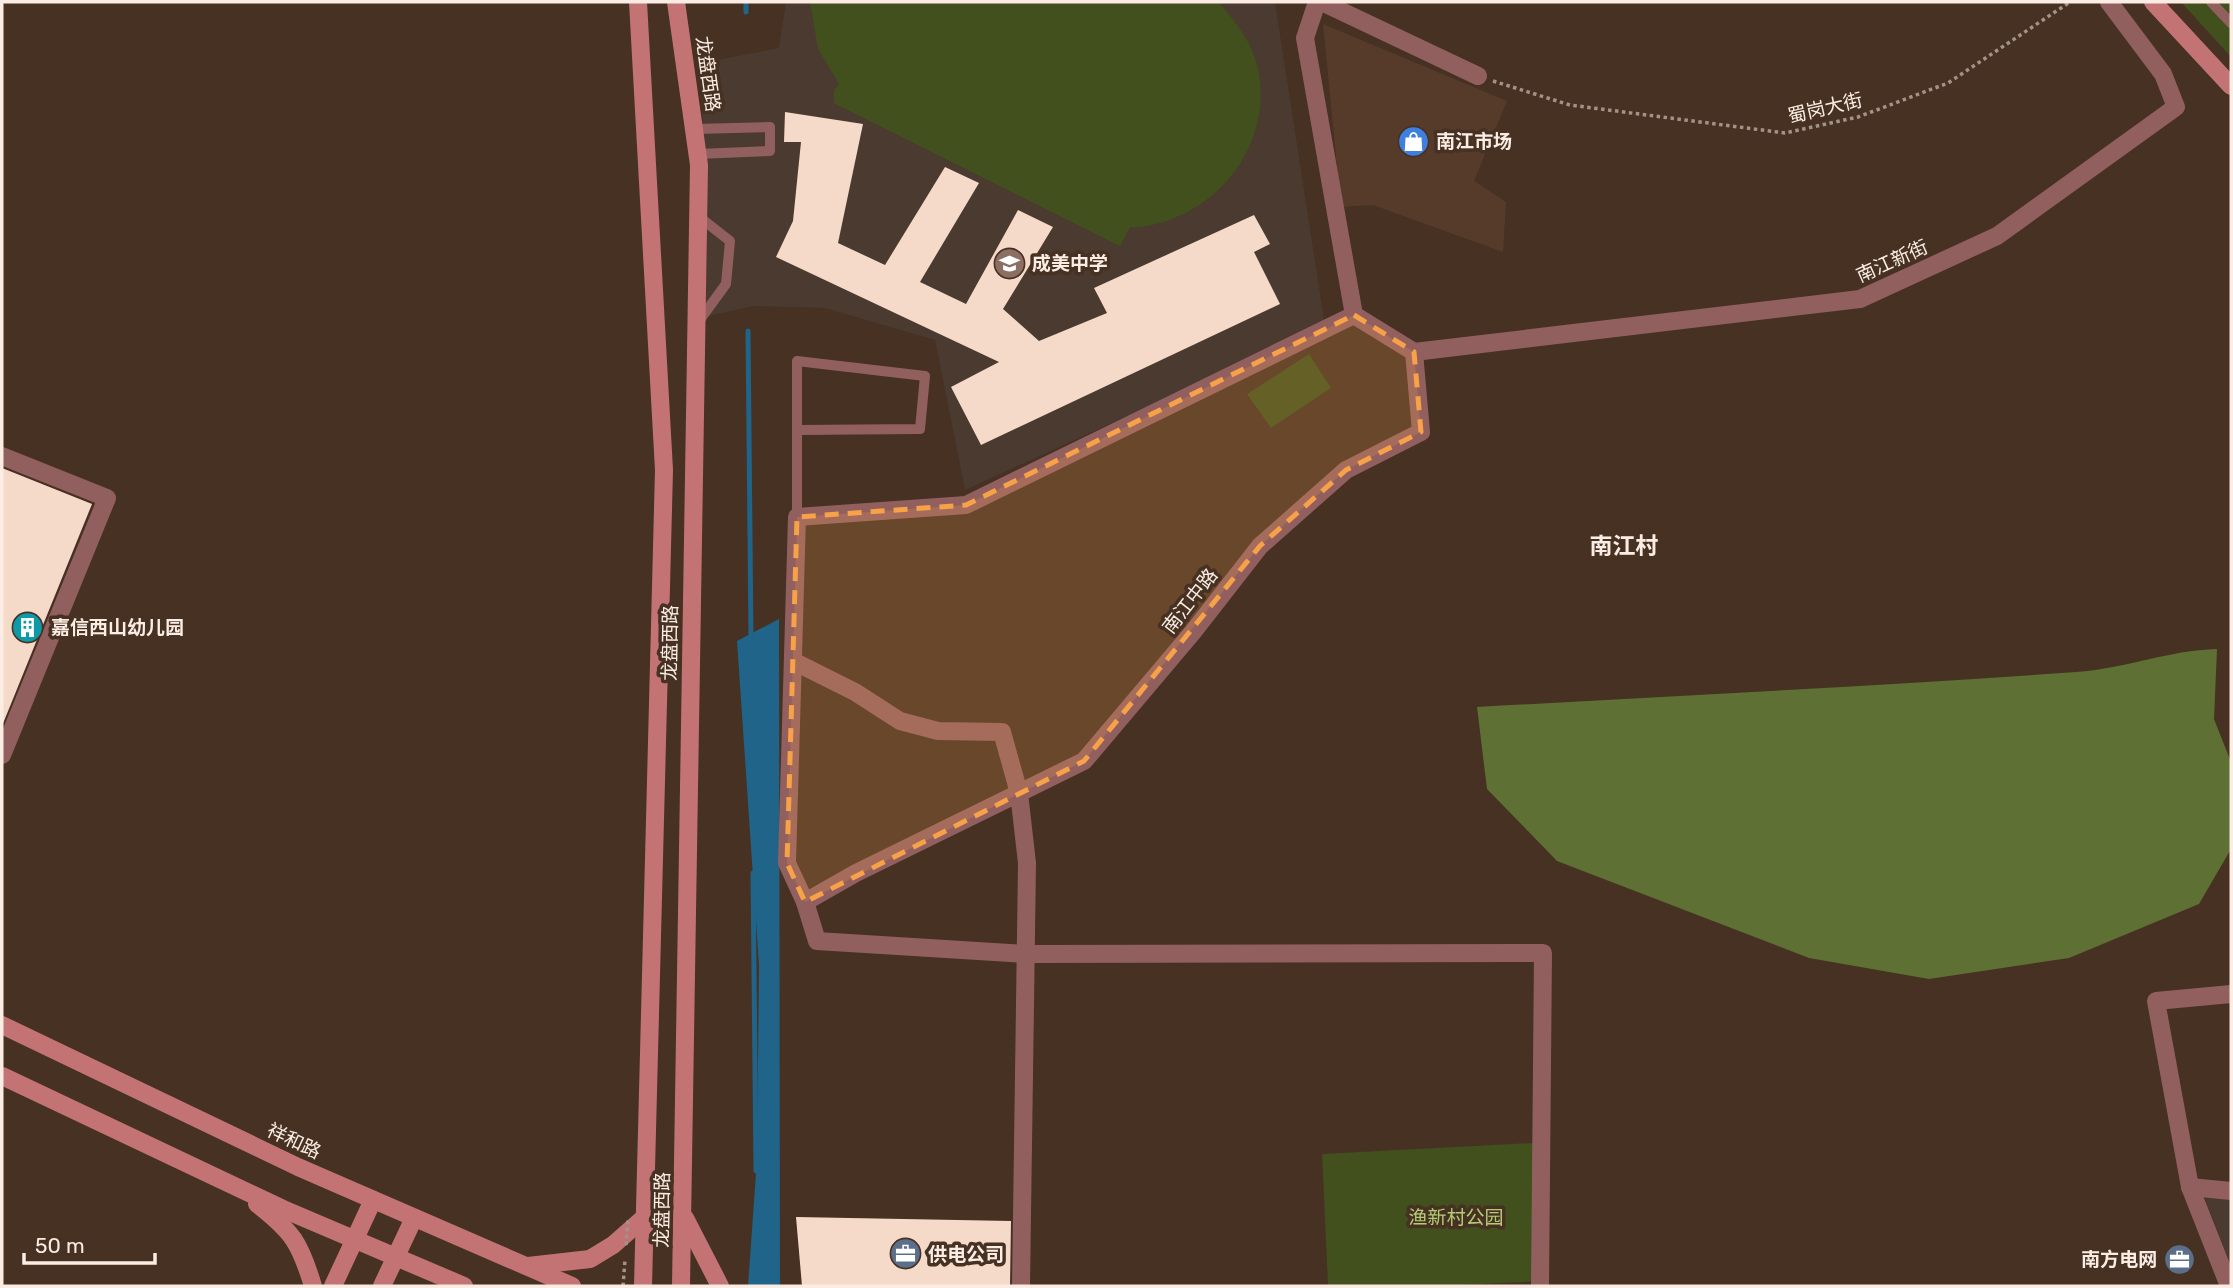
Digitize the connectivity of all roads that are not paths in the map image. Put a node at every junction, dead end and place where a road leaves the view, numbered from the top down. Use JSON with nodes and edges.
{"nodes":[{"id":1,"x":638,"y":2,"type":"edge"},
{"id":2,"x":676,"y":2,"type":"edge"},
{"id":3,"x":1320,"y":2,"type":"edge"},
{"id":4,"x":2109,"y":2,"type":"edge"},
{"id":5,"x":2153,"y":2,"type":"edge"},
{"id":6,"x":2211,"y":2,"type":"edge"},
{"id":7,"x":2231,"y":23,"type":"edge"},
{"id":8,"x":1478,"y":76,"type":"road end"},
{"id":9,"x":2231,"y":86,"type":"edge"},
{"id":10,"x":694,"y":129,"type":"junction"},
{"id":11,"x":698,"y":154,"type":"junction"},
{"id":12,"x":698,"y":216,"type":"junction"},
{"id":13,"x":1354,"y":315,"type":"junction"},
{"id":14,"x":695,"y":328,"type":"junction"},
{"id":15,"x":1414,"y":352,"type":"junction"},
{"id":16,"x":797,"y":430,"type":"junction"},
{"id":17,"x":2,"y":456,"type":"edge"},
{"id":18,"x":797,"y":517,"type":"junction"},
{"id":19,"x":793,"y":661,"type":"junction"},
{"id":20,"x":2,"y":755,"type":"edge"},
{"id":21,"x":1019,"y":793,"type":"junction"},
{"id":22,"x":805,"y":902,"type":"junction"},
{"id":23,"x":1026,"y":954,"type":"junction"},
{"id":24,"x":2231,"y":994,"type":"edge"},
{"id":25,"x":2,"y":1026,"type":"edge"},
{"id":26,"x":2,"y":1076,"type":"edge"},
{"id":27,"x":232,"y":1185,"type":"junction"},
{"id":28,"x":2190,"y":1187,"type":"junction"},
{"id":29,"x":2231,"y":1191,"type":"edge"},
{"id":30,"x":373,"y":1200,"type":"junction"},
{"id":31,"x":683,"y":1213,"type":"junction"},
{"id":32,"x":646,"y":1216,"type":"junction"},
{"id":33,"x":414,"y":1218,"type":"junction"},
{"id":34,"x":354,"y":1239,"type":"junction"},
{"id":35,"x":396,"y":1257,"type":"junction"},
{"id":36,"x":525,"y":1266,"type":"junction"},
{"id":37,"x":313,"y":1286,"type":"edge"},
{"id":38,"x":333,"y":1286,"type":"edge"},
{"id":39,"x":382,"y":1286,"type":"edge"},
{"id":40,"x":464,"y":1286,"type":"edge"},
{"id":41,"x":572,"y":1286,"type":"edge"},
{"id":42,"x":643,"y":1286,"type":"edge"},
{"id":43,"x":681,"y":1286,"type":"edge"},
{"id":44,"x":720,"y":1286,"type":"edge"},
{"id":45,"x":1021,"y":1286,"type":"edge"},
{"id":46,"x":1540,"y":1286,"type":"edge"},
{"id":47,"x":2229,"y":1286,"type":"edge"}],
"edges":[{"from":1,"to":32,"type":"street","name":"龙盘西路"},
{"from":2,"to":10,"type":"street","name":"龙盘西路"},
{"from":3,"to":8,"type":"street"},
{"from":3,"to":13,"type":"street"},
{"from":4,"to":15,"type":"street","name":"南江新街"},
{"from":5,"to":9,"type":"street"},
{"from":6,"to":7,"type":"lane"},
{"from":10,"to":11,"type":"street","name":"龙盘西路"},
{"from":10,"to":11,"type":"lane"},
{"from":11,"to":12,"type":"street","name":"龙盘西路"},
{"from":12,"to":14,"type":"street","name":"龙盘西路"},
{"from":12,"to":14,"type":"lane"},
{"from":13,"to":15,"type":"street"},
{"from":13,"to":18,"type":"street"},
{"from":14,"to":31,"type":"street","name":"龙盘西路"},
{"from":15,"to":21,"type":"street","name":"南江中路"},
{"from":16,"to":16,"type":"lane"},
{"from":16,"to":18,"type":"lane"},
{"from":17,"to":20,"type":"street"},
{"from":18,"to":19,"type":"street"},
{"from":19,"to":21,"type":"street"},
{"from":19,"to":22,"type":"street"},
{"from":21,"to":22,"type":"street","name":"南江中路"},
{"from":21,"to":23,"type":"street"},
{"from":22,"to":23,"type":"street"},
{"from":23,"to":45,"type":"street"},
{"from":23,"to":46,"type":"street"},
{"from":24,"to":28,"type":"street"},
{"from":25,"to":30,"type":"street","name":"祥和路"},
{"from":26,"to":27,"type":"street"},
{"from":27,"to":34,"type":"street"},
{"from":27,"to":37,"type":"street"},
{"from":28,"to":29,"type":"street"},
{"from":28,"to":47,"type":"street"},
{"from":30,"to":33,"type":"street","name":"祥和路"},
{"from":30,"to":34,"type":"street"},
{"from":31,"to":43,"type":"street","name":"龙盘西路"},
{"from":31,"to":44,"type":"street"},
{"from":32,"to":36,"type":"street"},
{"from":32,"to":42,"type":"street","name":"龙盘西路"},
{"from":33,"to":35,"type":"street"},
{"from":33,"to":36,"type":"street","name":"祥和路"},
{"from":34,"to":35,"type":"street"},
{"from":34,"to":38,"type":"street"},
{"from":35,"to":39,"type":"street"},
{"from":35,"to":40,"type":"street"},
{"from":36,"to":41,"type":"street","name":"祥和路"}]}
